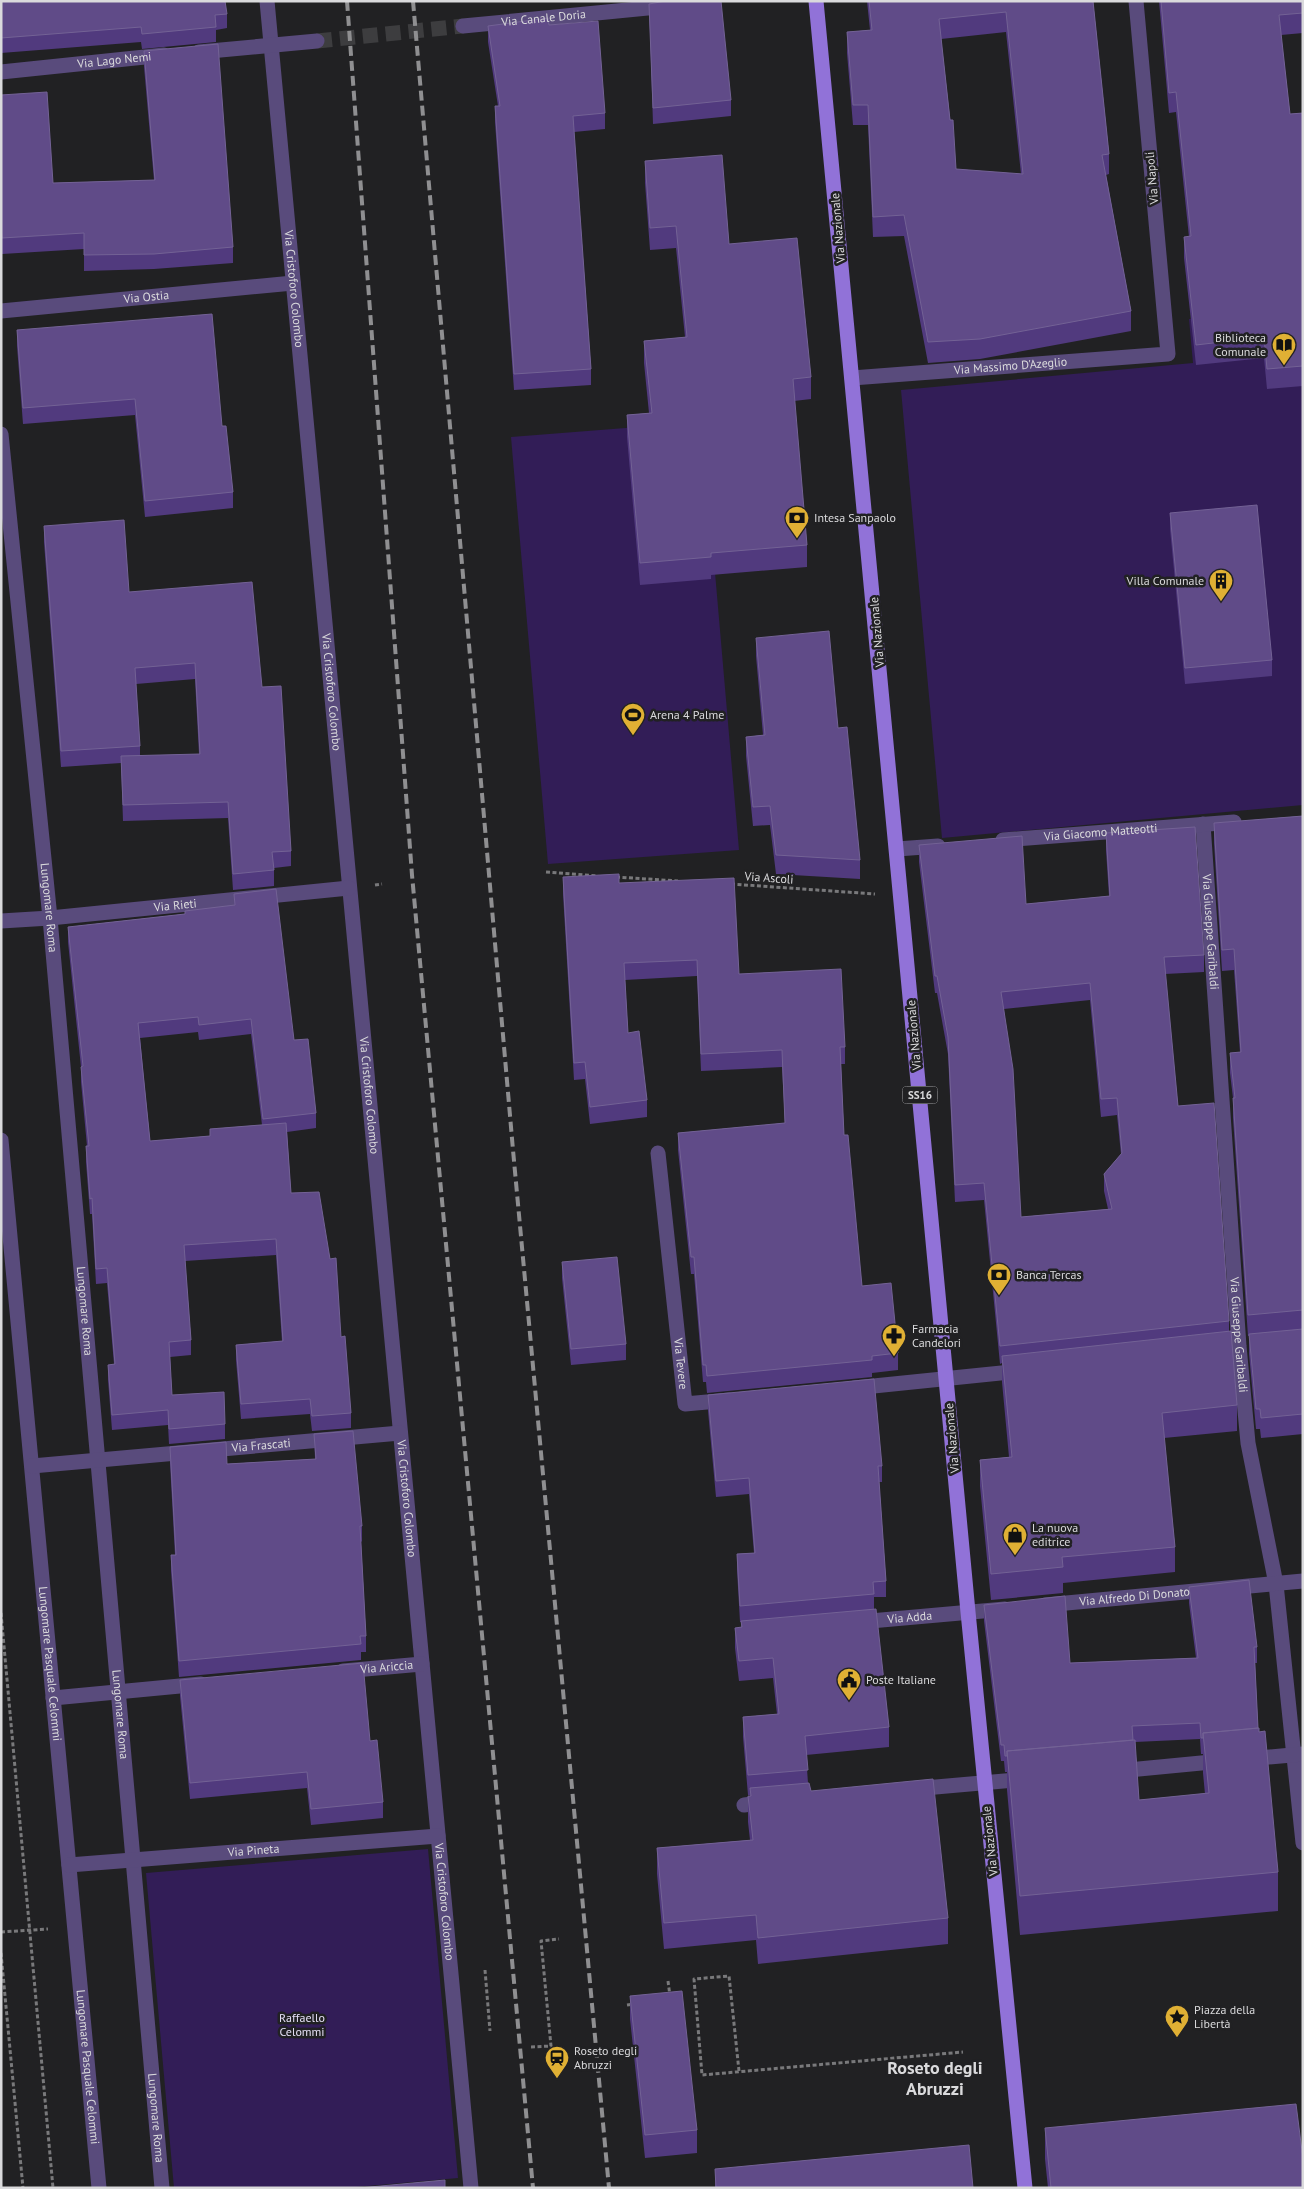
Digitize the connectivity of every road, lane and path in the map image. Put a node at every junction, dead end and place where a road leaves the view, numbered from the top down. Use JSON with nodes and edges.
{"nodes":[{"id":1,"x":267,"y":1,"type":"edge"},
{"id":2,"x":816,"y":1,"type":"edge"},
{"id":3,"x":1136,"y":1,"type":"edge"},
{"id":4,"x":685,"y":4,"type":"edge"},
{"id":5,"x":463,"y":26,"type":"tunnel mouth"},
{"id":6,"x":317,"y":41,"type":"tunnel mouth"},
{"id":7,"x":271,"y":45,"type":"junction"},
{"id":8,"x":1,"y":72,"type":"edge"},
{"id":9,"x":293,"y":283,"type":"junction"},
{"id":10,"x":1,"y":310,"type":"edge"},
{"id":11,"x":1168,"y":354,"type":"joint"},
{"id":12,"x":852,"y":378,"type":"junction"},
{"id":13,"x":1,"y":434,"type":"edge"},
{"id":14,"x":1248,"y":821,"type":"edge"},
{"id":15,"x":1203,"y":824,"type":"junction"},
{"id":16,"x":986,"y":842,"type":"edge"},
{"id":17,"x":956,"y":844,"type":"edge"},
{"id":18,"x":897,"y":849,"type":"junction"},
{"id":19,"x":546,"y":872,"type":"dead end"},
{"id":20,"x":605,"y":876,"type":"edge"},
{"id":21,"x":615,"y":877,"type":"edge"},
{"id":22,"x":684,"y":881,"type":"edge"},
{"id":23,"x":724,"y":884,"type":"edge"},
{"id":24,"x":349,"y":888,"type":"junction"},
{"id":25,"x":901,"y":896,"type":"junction"},
{"id":26,"x":50,"y":918,"type":"junction"},
{"id":27,"x":1,"y":921,"type":"edge"},
{"id":28,"x":1,"y":1140,"type":"edge"},
{"id":29,"x":658,"y":1153,"type":"dead end"},
{"id":30,"x":1257,"y":1344,"type":"edge"},
{"id":31,"x":1239,"y":1346,"type":"junction"},
{"id":32,"x":1220,"y":1348,"type":"edge"},
{"id":33,"x":1034,"y":1369,"type":"edge"},
{"id":34,"x":947,"y":1379,"type":"junction"},
{"id":35,"x":840,"y":1389,"type":"edge"},
{"id":36,"x":743,"y":1399,"type":"edge"},
{"id":37,"x":400,"y":1433,"type":"junction"},
{"id":38,"x":98,"y":1461,"type":"junction"},
{"id":39,"x":32,"y":1466,"type":"junction"},
{"id":40,"x":1303,"y":1581,"type":"edge"},
{"id":41,"x":1276,"y":1584,"type":"junction"},
{"id":42,"x":968,"y":1612,"type":"junction"},
{"id":43,"x":1,"y":1613,"type":"edge"},
{"id":44,"x":841,"y":1623,"type":"edge"},
{"id":45,"x":422,"y":1664,"type":"junction"},
{"id":46,"x":324,"y":1673,"type":"edge"},
{"id":47,"x":216,"y":1683,"type":"edge"},
{"id":48,"x":119,"y":1692,"type":"junction"},
{"id":49,"x":53,"y":1698,"type":"junction"},
{"id":50,"x":1298,"y":1754,"type":"edge"},
{"id":51,"x":1100,"y":1772,"type":"edge"},
{"id":52,"x":1042,"y":1778,"type":"edge"},
{"id":53,"x":984,"y":1783,"type":"junction"},
{"id":54,"x":898,"y":1791,"type":"edge"},
{"id":55,"x":783,"y":1801,"type":"edge"},
{"id":56,"x":744,"y":1804,"type":"dead end"},
{"id":57,"x":438,"y":1836,"type":"junction"},
{"id":58,"x":1303,"y":1843,"type":"edge"},
{"id":59,"x":134,"y":1861,"type":"junction"},
{"id":60,"x":69,"y":1865,"type":"junction"},
{"id":61,"x":75,"y":1927,"type":"junction"},
{"id":62,"x":30,"y":1930,"type":"junction"},
{"id":63,"x":1,"y":1932,"type":"edge"},
{"id":64,"x":559,"y":1939,"type":"dead end"},
{"id":65,"x":1,"y":1953,"type":"edge"},
{"id":66,"x":485,"y":1970,"type":"dead end"},
{"id":67,"x":668,"y":1981,"type":"dead end"},
{"id":68,"x":670,"y":2001,"type":"edge"},
{"id":69,"x":636,"y":2004,"type":"edge"},
{"id":70,"x":627,"y":2005,"type":"dead end"},
{"id":71,"x":490,"y":2030,"type":"dead end"},
{"id":72,"x":531,"y":2047,"type":"dead end"},
{"id":73,"x":963,"y":2052,"type":"dead end"},
{"id":74,"x":739,"y":2071,"type":"junction"},
{"id":75,"x":23,"y":2188,"type":"edge"},
{"id":76,"x":53,"y":2188,"type":"edge"},
{"id":77,"x":99,"y":2188,"type":"edge"},
{"id":78,"x":162,"y":2188,"type":"edge"},
{"id":79,"x":469,"y":2188,"type":"edge"},
{"id":80,"x":1025,"y":2188,"type":"edge"}],
"edges":[{"from":1,"to":7,"type":"street","name":"Via Cristoforo Colombo"},
{"from":2,"to":12,"type":"main road","name":"Via Nazionale","number":"SS16"},
{"from":3,"to":11,"type":"street","name":"Via Napoli"},
{"from":4,"to":5,"type":"street","name":"Via Canale Doria"},
{"from":6,"to":7,"type":"street","name":"Via Lago Nemi"},
{"from":7,"to":8,"type":"street","name":"Via Lago Nemi"},
{"from":7,"to":9,"type":"street","name":"Via Cristoforo Colombo"},
{"from":9,"to":10,"type":"street","name":"Via Ostia"},
{"from":9,"to":24,"type":"street","name":"Via Cristoforo Colombo"},
{"from":11,"to":12,"type":"street","name":"Via Massimo D'Azeglio"},
{"from":12,"to":18,"type":"main road","name":"Via Nazionale","number":"SS16"},
{"from":13,"to":26,"type":"street","name":"Lungomare Roma"},
{"from":14,"to":15,"type":"street","name":"Via Giacomo Matteotti"},
{"from":15,"to":16,"type":"street","name":"Via Giacomo Matteotti"},
{"from":15,"to":31,"type":"street","name":"Via Giuseppe Garibaldi"},
{"from":17,"to":18,"type":"street"},
{"from":18,"to":25,"type":"main road","name":"Via Nazionale","number":"SS16"},
{"from":19,"to":20,"type":"path"},
{"from":21,"to":22,"type":"path"},
{"from":23,"to":25,"type":"path","name":"Via Ascoli"},
{"from":24,"to":26,"type":"street","name":"Via Rieti"},
{"from":24,"to":37,"type":"street","name":"Via Cristoforo Colombo"},
{"from":25,"to":34,"type":"main road","name":"Via Nazionale","number":"SS16"},
{"from":26,"to":27,"type":"street","name":"Via Rieti"},
{"from":26,"to":38,"type":"street","name":"Lungomare Roma"},
{"from":28,"to":39,"type":"street","name":"Lungomare Pasquale Celommi"},
{"from":29,"to":36,"type":"street","name":"Via Tevere"},
{"from":30,"to":31,"type":"street"},
{"from":31,"to":32,"type":"street"},
{"from":31,"to":41,"type":"street","name":"Via Giuseppe Garibaldi"},
{"from":33,"to":34,"type":"street"},
{"from":34,"to":35,"type":"street"},
{"from":34,"to":42,"type":"main road","name":"Via Nazionale","number":"SS16"},
{"from":37,"to":38,"type":"street","name":"Via Frascati"},
{"from":37,"to":45,"type":"street","name":"Via Cristoforo Colombo"},
{"from":38,"to":39,"type":"street","name":"Via Frascati"},
{"from":38,"to":48,"type":"street","name":"Lungomare Roma"},
{"from":39,"to":49,"type":"street","name":"Lungomare Pasquale Celommi"},
{"from":40,"to":41,"type":"street","name":"Via Alfredo Di Donato"},
{"from":41,"to":42,"type":"street","name":"Via Alfredo Di Donato"},
{"from":41,"to":50,"type":"street","name":"Via Giuseppe Garibaldi"},
{"from":42,"to":44,"type":"street","name":"Via Adda"},
{"from":42,"to":53,"type":"main road","name":"Via Nazionale","number":"SS16"},
{"from":43,"to":62,"type":"path"},
{"from":45,"to":46,"type":"street","name":"Via Ariccia"},
{"from":45,"to":57,"type":"street","name":"Via Cristoforo Colombo"},
{"from":47,"to":48,"type":"street"},
{"from":48,"to":49,"type":"street"},
{"from":48,"to":59,"type":"street","name":"Lungomare Roma"},
{"from":49,"to":60,"type":"street","name":"Lungomare Pasquale Celommi"},
{"from":50,"to":51,"type":"street"},
{"from":50,"to":58,"type":"street","name":"Via Giuseppe Garibaldi"},
{"from":52,"to":53,"type":"street"},
{"from":53,"to":54,"type":"street"},
{"from":53,"to":80,"type":"main road","name":"Via Nazionale","number":"SS16"},
{"from":55,"to":56,"type":"street"},
{"from":57,"to":59,"type":"street","name":"Via Pineta"},
{"from":57,"to":79,"type":"street","name":"Via Cristoforo Colombo"},
{"from":59,"to":60,"type":"street","name":"Via Pineta"},
{"from":59,"to":78,"type":"street","name":"Lungomare Roma"},
{"from":60,"to":61,"type":"street","name":"Lungomare Pasquale Celommi"},
{"from":61,"to":62,"type":"path"},
{"from":61,"to":77,"type":"street","name":"Lungomare Pasquale Celommi"},
{"from":62,"to":63,"type":"path"},
{"from":62,"to":76,"type":"path"},
{"from":64,"to":72,"type":"path"},
{"from":65,"to":75,"type":"path"},
{"from":66,"to":71,"type":"path"},
{"from":67,"to":68,"type":"path"},
{"from":69,"to":70,"type":"path"},
{"from":73,"to":74,"type":"path"},
{"from":74,"to":74,"type":"path"}]}
